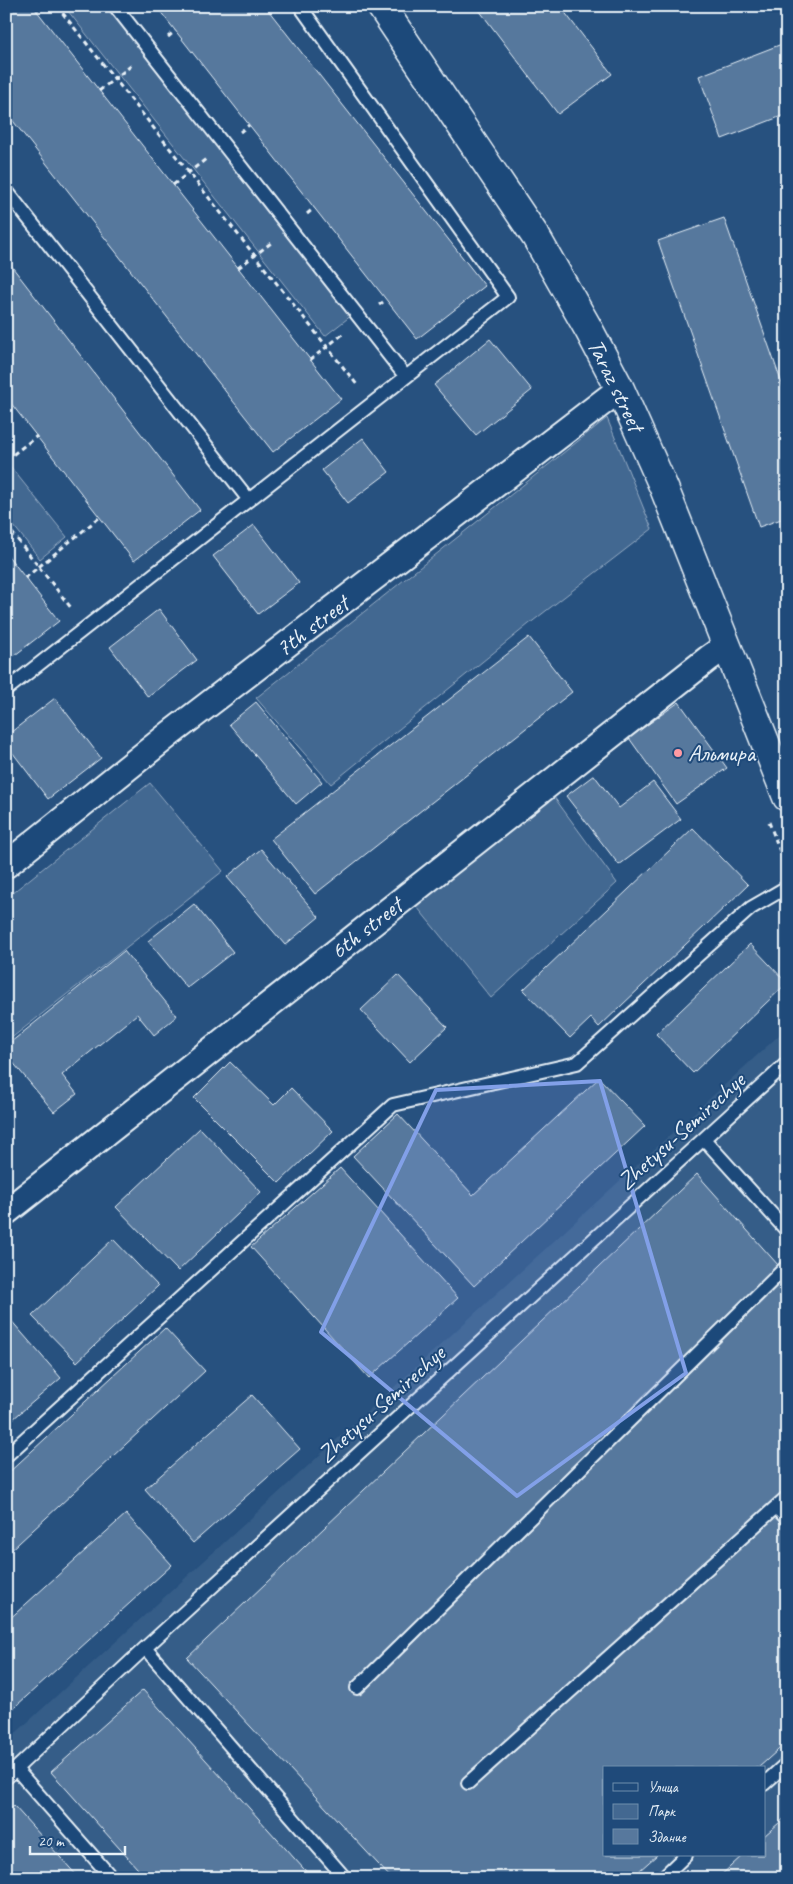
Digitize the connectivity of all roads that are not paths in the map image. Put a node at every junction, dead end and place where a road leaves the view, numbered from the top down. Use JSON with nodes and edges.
{"nodes":[{"id":1,"x":115,"y":6,"type":"edge"},
{"id":2,"x":300,"y":6,"type":"edge"},
{"id":3,"x":381,"y":6,"type":"edge"},
{"id":4,"x":6,"y":190,"type":"edge"},
{"id":5,"x":406,"y":377,"type":"junction"},
{"id":6,"x":620,"y":389,"type":"junction"},
{"id":7,"x":249,"y":500,"type":"junction"},
{"id":8,"x":726,"y":646,"type":"junction"},
{"id":9,"x":6,"y":690,"type":"edge"},
{"id":10,"x":787,"y":797,"type":"edge"},
{"id":11,"x":6,"y":866,"type":"edge"},
{"id":12,"x":787,"y":887,"type":"edge"},
{"id":13,"x":787,"y":1064,"type":"edge"},
{"id":14,"x":704,"y":1139,"type":"junction"},
{"id":15,"x":6,"y":1212,"type":"edge"},
{"id":16,"x":787,"y":1231,"type":"edge"},
{"id":17,"x":787,"y":1266,"type":"edge"},
{"id":18,"x":6,"y":1456,"type":"edge"},
{"id":19,"x":787,"y":1497,"type":"edge"},
{"id":20,"x":776,"y":1507,"type":"junction"},
{"id":21,"x":787,"y":1519,"type":"edge"},
{"id":22,"x":145,"y":1648,"type":"junction"},
{"id":23,"x":357,"y":1688,"type":"dead end"},
{"id":24,"x":787,"y":1763,"type":"edge"},
{"id":25,"x":11,"y":1774,"type":"edge"},
{"id":26,"x":766,"y":1782,"type":"edge"},
{"id":27,"x":468,"y":1783,"type":"dead end"},
{"id":28,"x":685,"y":1856,"type":"edge"},
{"id":29,"x":112,"y":1878,"type":"edge"},
{"id":30,"x":345,"y":1878,"type":"edge"},
{"id":31,"x":662,"y":1878,"type":"edge"}],
"edges":[{"from":1,"to":5,"type":"lane"},
{"from":2,"to":5,"type":"lane"},
{"from":3,"to":6,"type":"street","name":"Taraz street"},
{"from":4,"to":7,"type":"lane"},
{"from":5,"to":7,"type":"lane"},
{"from":6,"to":8,"type":"street","name":"Taraz street"},
{"from":6,"to":11,"type":"street","name":"7th street"},
{"from":7,"to":9,"type":"lane"},
{"from":8,"to":10,"type":"street","name":"Taraz street"},
{"from":8,"to":15,"type":"street","name":"6th street"},
{"from":12,"to":18,"type":"lane"},
{"from":13,"to":14,"type":"lane","name":"Zhetysu-Semirechye"},
{"from":14,"to":16,"type":"lane"},
{"from":14,"to":22,"type":"lane","name":"Zhetysu-Semirechye"},
{"from":17,"to":23,"type":"lane"},
{"from":19,"to":20,"type":"lane"},
{"from":20,"to":21,"type":"lane"},
{"from":20,"to":27,"type":"lane"},
{"from":22,"to":25,"type":"lane","name":"Zhetysu-Semirechye"},
{"from":22,"to":30,"type":"lane"},
{"from":24,"to":26,"type":"lane"},
{"from":25,"to":29,"type":"lane"},
{"from":28,"to":31,"type":"lane"}]}
